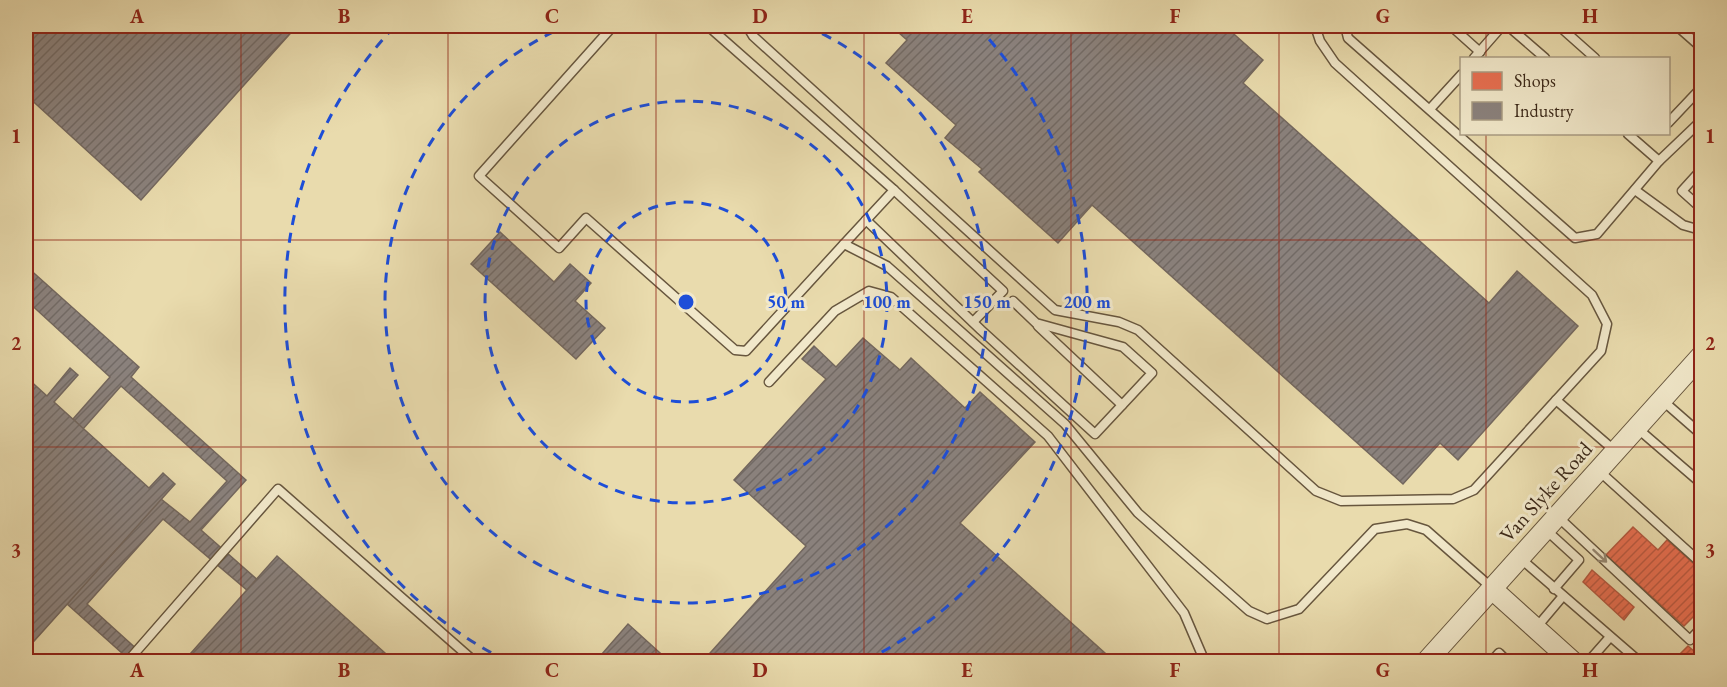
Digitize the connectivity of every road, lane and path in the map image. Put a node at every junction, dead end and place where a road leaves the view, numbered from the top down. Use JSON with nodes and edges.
{"nodes":[{"id":1,"x":613,"y":26,"type":"edge"},
{"id":2,"x":708,"y":26,"type":"edge"},
{"id":3,"x":747,"y":26,"type":"edge"},
{"id":4,"x":1315,"y":26,"type":"edge"},
{"id":5,"x":1345,"y":26,"type":"edge"},
{"id":6,"x":1451,"y":26,"type":"edge"},
{"id":7,"x":1502,"y":26,"type":"edge"},
{"id":8,"x":1508,"y":26,"type":"edge"},
{"id":9,"x":1559,"y":26,"type":"edge"},
{"id":10,"x":1677,"y":26,"type":"edge"},
{"id":11,"x":1701,"y":48,"type":"edge"},
{"id":12,"x":1477,"y":55,"type":"edge"},
{"id":13,"x":1544,"y":57,"type":"edge"},
{"id":14,"x":1594,"y":57,"type":"edge"},
{"id":15,"x":1460,"y":75,"type":"edge"},
{"id":16,"x":1701,"y":87,"type":"edge"},
{"id":17,"x":1430,"y":109,"type":"junction"},
{"id":18,"x":1701,"y":120,"type":"edge"},
{"id":19,"x":1670,"y":121,"type":"edge"},
{"id":20,"x":1629,"y":135,"type":"edge"},
{"id":21,"x":1659,"y":161,"type":"junction"},
{"id":22,"x":1701,"y":170,"type":"edge"},
{"id":23,"x":894,"y":190,"type":"junction"},
{"id":24,"x":1635,"y":190,"type":"junction"},
{"id":25,"x":1701,"y":209,"type":"edge"},
{"id":26,"x":866,"y":220,"type":"junction"},
{"id":27,"x":1701,"y":224,"type":"edge"},
{"id":28,"x":844,"y":244,"type":"junction"},
{"id":29,"x":1013,"y":301,"type":"dead end"},
{"id":30,"x":973,"y":322,"type":"junction"},
{"id":31,"x":1036,"y":323,"type":"junction"},
{"id":32,"x":1701,"y":355,"type":"edge"},
{"id":33,"x":769,"y":382,"type":"dead end"},
{"id":34,"x":1662,"y":399,"type":"junction"},
{"id":35,"x":1556,"y":400,"type":"junction"},
{"id":36,"x":1122,"y":405,"type":"junction"},
{"id":37,"x":1637,"y":428,"type":"junction"},
{"id":38,"x":1701,"y":435,"type":"edge"},
{"id":39,"x":1615,"y":451,"type":"junction"},
{"id":40,"x":1598,"y":470,"type":"junction"},
{"id":41,"x":1701,"y":484,"type":"edge"},
{"id":42,"x":1551,"y":522,"type":"junction"},
{"id":43,"x":1520,"y":558,"type":"junction"},
{"id":44,"x":1701,"y":564,"type":"edge"},
{"id":45,"x":1492,"y":589,"type":"junction"},
{"id":46,"x":1554,"y":589,"type":"junction"},
{"id":47,"x":1563,"y":596,"type":"junction"},
{"id":48,"x":1701,"y":627,"type":"edge"},
{"id":49,"x":1536,"y":628,"type":"junction"},
{"id":50,"x":1611,"y":637,"type":"junction"},
{"id":51,"x":127,"y":662,"type":"edge"},
{"id":52,"x":475,"y":662,"type":"edge"},
{"id":53,"x":1205,"y":662,"type":"edge"},
{"id":54,"x":1426,"y":662,"type":"edge"},
{"id":55,"x":1491,"y":662,"type":"edge"},
{"id":56,"x":1508,"y":662,"type":"edge"},
{"id":57,"x":1573,"y":662,"type":"edge"},
{"id":58,"x":1588,"y":662,"type":"edge"},
{"id":59,"x":1640,"y":662,"type":"edge"}],
"edges":[{"from":1,"to":28,"type":"lane"},
{"from":2,"to":23,"type":"lane"},
{"from":3,"to":35,"type":"lane"},
{"from":4,"to":35,"type":"lane"},
{"from":5,"to":17,"type":"lane"},
{"from":6,"to":12,"type":"lane"},
{"from":7,"to":12,"type":"lane"},
{"from":8,"to":13,"type":"lane"},
{"from":9,"to":14,"type":"lane"},
{"from":10,"to":11,"type":"lane"},
{"from":15,"to":17,"type":"lane"},
{"from":16,"to":19,"type":"lane"},
{"from":17,"to":24,"type":"lane"},
{"from":18,"to":21,"type":"lane"},
{"from":20,"to":21,"type":"lane"},
{"from":21,"to":24,"type":"lane"},
{"from":22,"to":25,"type":"lane"},
{"from":23,"to":26,"type":"lane"},
{"from":23,"to":30,"type":"lane"},
{"from":24,"to":27,"type":"lane"},
{"from":26,"to":28,"type":"lane"},
{"from":26,"to":30,"type":"lane"},
{"from":28,"to":45,"type":"lane"},
{"from":29,"to":31,"type":"lane"},
{"from":30,"to":36,"type":"lane"},
{"from":31,"to":36,"type":"lane"},
{"from":31,"to":36,"type":"lane"},
{"from":32,"to":34,"type":"street","name":"Van Slyke Road"},
{"from":33,"to":53,"type":"lane"},
{"from":34,"to":37,"type":"street","name":"Van Slyke Road"},
{"from":34,"to":38,"type":"lane"},
{"from":35,"to":39,"type":"lane"},
{"from":37,"to":39,"type":"street","name":"Van Slyke Road"},
{"from":37,"to":41,"type":"lane"},
{"from":39,"to":40,"type":"street","name":"Van Slyke Road"},
{"from":40,"to":42,"type":"street","name":"Van Slyke Road"},
{"from":40,"to":44,"type":"lane"},
{"from":42,"to":43,"type":"street","name":"Van Slyke Road"},
{"from":42,"to":46,"type":"lane"},
{"from":42,"to":48,"type":"lane","one_way":true},
{"from":43,"to":45,"type":"street","name":"Van Slyke Road"},
{"from":43,"to":46,"type":"lane"},
{"from":45,"to":49,"type":"street"},
{"from":45,"to":54,"type":"street","name":"Van Slyke Road"},
{"from":46,"to":47,"type":"lane"},
{"from":47,"to":49,"type":"lane"},
{"from":47,"to":50,"type":"lane"},
{"from":49,"to":57,"type":"street"},
{"from":50,"to":58,"type":"lane"},
{"from":50,"to":59,"type":"lane"},
{"from":51,"to":52,"type":"lane"},
{"from":55,"to":56,"type":"lane"}]}
